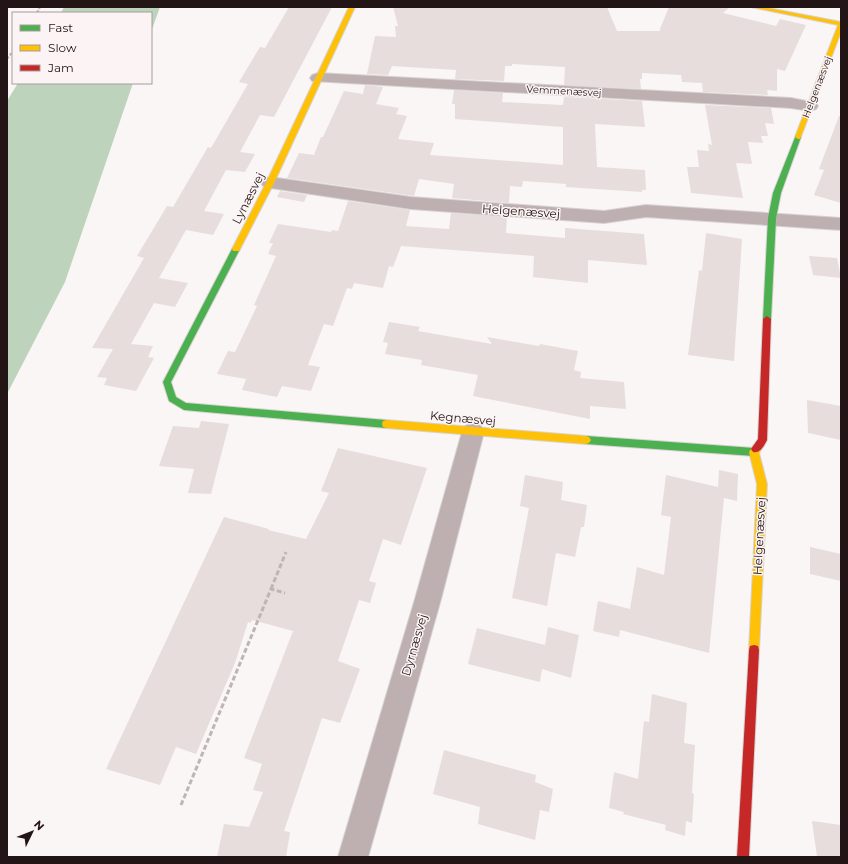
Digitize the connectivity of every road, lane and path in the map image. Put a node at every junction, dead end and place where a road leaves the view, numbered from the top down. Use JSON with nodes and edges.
{"nodes":[{"id":1,"x":352,"y":7,"type":"edge"},
{"id":2,"x":754,"y":7,"type":"edge"},
{"id":3,"x":841,"y":24,"type":"edge"},
{"id":4,"x":318,"y":78,"type":"junction"},
{"id":5,"x":810,"y":106,"type":"junction"},
{"id":6,"x":270,"y":183,"type":"junction"},
{"id":7,"x":772,"y":218,"type":"junction"},
{"id":8,"x":841,"y":224,"type":"edge"},
{"id":9,"x":172,"y":399,"type":"joint"},
{"id":10,"x":473,"y":432,"type":"junction"},
{"id":11,"x":754,"y":452,"type":"junction"},
{"id":12,"x":286,"y":552,"type":"dead end"},
{"id":13,"x":271,"y":589,"type":"junction"},
{"id":14,"x":285,"y":593,"type":"dead end"},
{"id":15,"x":181,"y":805,"type":"dead end"},
{"id":16,"x":353,"y":857,"type":"edge"},
{"id":17,"x":743,"y":857,"type":"edge"}],
"edges":[{"from":1,"to":4,"type":"street","name":"Lynæsvej"},
{"from":2,"to":3,"type":"street"},
{"from":3,"to":5,"type":"street","name":"Helgenæsvej"},
{"from":4,"to":5,"type":"street","name":"Vemmenæsvej"},
{"from":4,"to":6,"type":"street","name":"Lynæsvej"},
{"from":5,"to":7,"type":"street","name":"Helgenæsvej"},
{"from":6,"to":7,"type":"street","name":"Helgenæsvej"},
{"from":6,"to":9,"type":"street","name":"Lynæsvej"},
{"from":7,"to":8,"type":"street"},
{"from":7,"to":11,"type":"street","name":"Helgenæsvej"},
{"from":9,"to":10,"type":"street","name":"Kegnæsvej"},
{"from":10,"to":11,"type":"street","name":"Kegnæsvej"},
{"from":10,"to":16,"type":"street","name":"Dyrnæsvej"},
{"from":11,"to":17,"type":"street","name":"Helgenæsvej"},
{"from":12,"to":13,"type":"path"},
{"from":13,"to":14,"type":"path"},
{"from":13,"to":15,"type":"path"}]}
